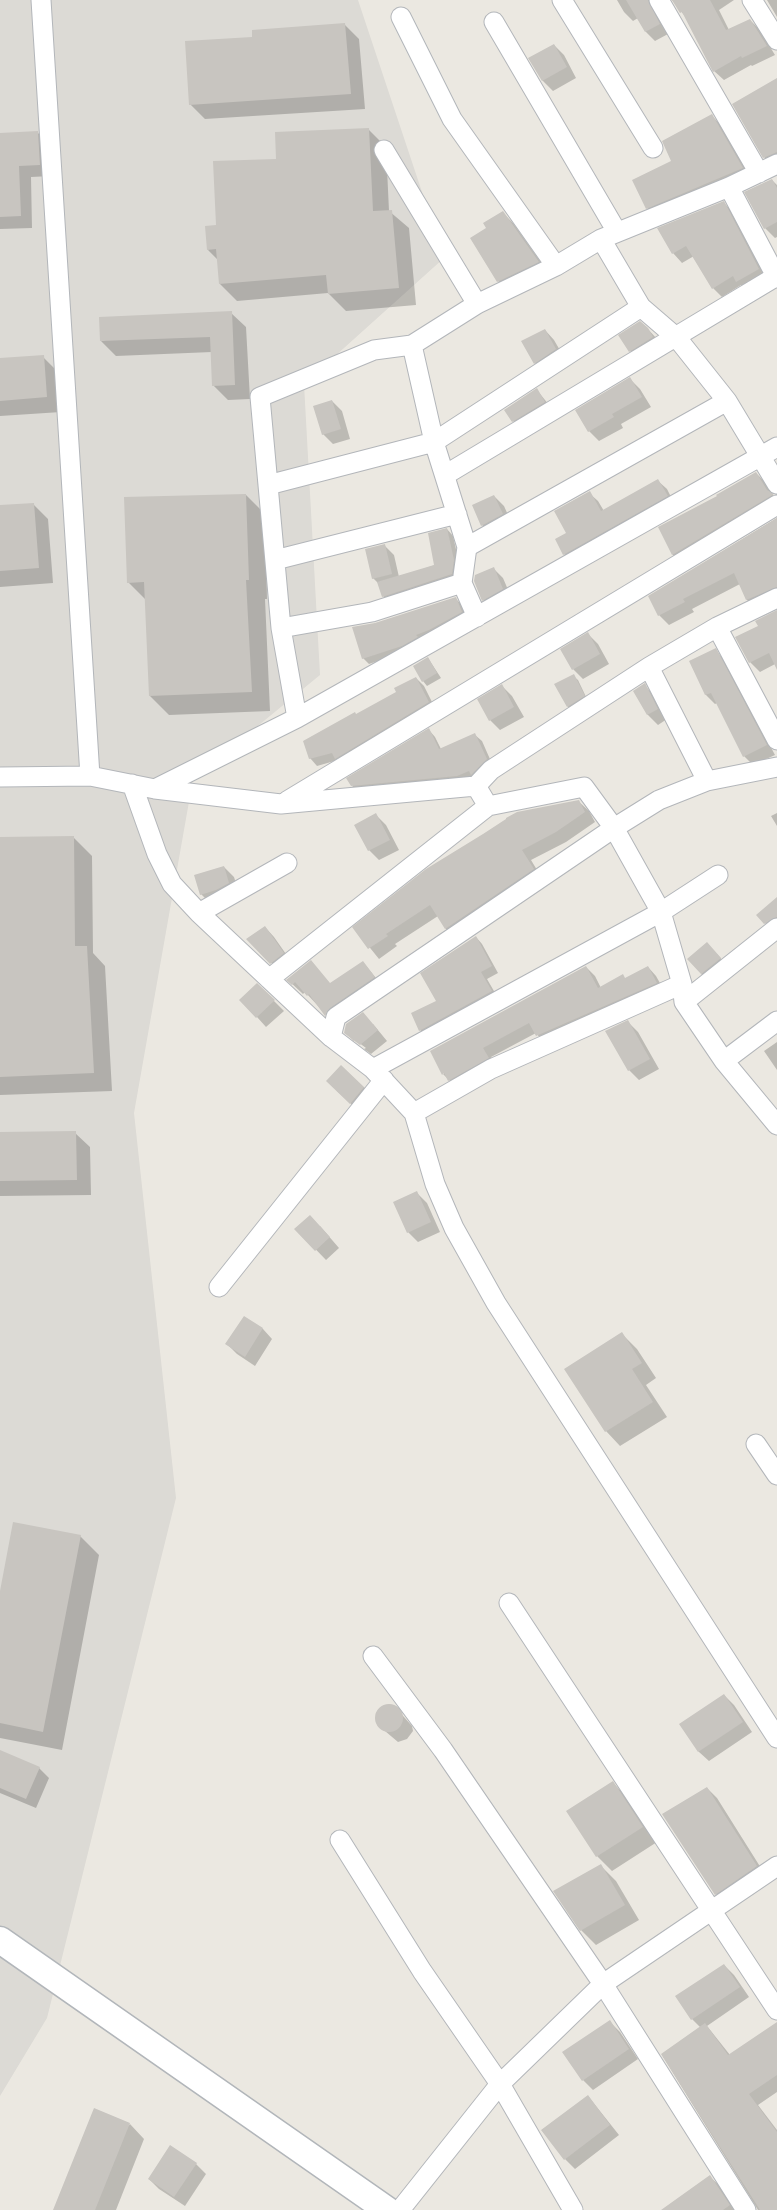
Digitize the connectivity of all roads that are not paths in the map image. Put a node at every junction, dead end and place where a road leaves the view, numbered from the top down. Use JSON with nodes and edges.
{"nodes":[{"id":1,"x":41,"y":0,"type":"edge"},
{"id":2,"x":562,"y":0,"type":"edge"},
{"id":3,"x":658,"y":0,"type":"edge"},
{"id":4,"x":752,"y":0,"type":"edge"},
{"id":5,"x":401,"y":17,"type":"dead end"},
{"id":6,"x":494,"y":22,"type":"dead end"},
{"id":7,"x":777,"y":40,"type":"edge"},
{"id":8,"x":652,"y":148,"type":"dead end"},
{"id":9,"x":384,"y":150,"type":"dead end"},
{"id":10,"x":777,"y":164,"type":"edge"},
{"id":11,"x":759,"y":173,"type":"junction"},
{"id":12,"x":729,"y":187,"type":"junction"},
{"id":13,"x":609,"y":236,"type":"junction"},
{"id":14,"x":556,"y":266,"type":"junction"},
{"id":15,"x":777,"y":277,"type":"edge"},
{"id":16,"x":477,"y":304,"type":"junction"},
{"id":17,"x":641,"y":307,"type":"junction"},
{"id":18,"x":677,"y":338,"type":"junction"},
{"id":19,"x":412,"y":345,"type":"junction"},
{"id":20,"x":727,"y":402,"type":"junction"},
{"id":21,"x":434,"y":442,"type":"junction"},
{"id":22,"x":777,"y":447,"type":"edge"},
{"id":23,"x":760,"y":456,"type":"junction"},
{"id":24,"x":445,"y":474,"type":"junction"},
{"id":25,"x":777,"y":484,"type":"edge"},
{"id":26,"x":268,"y":485,"type":"junction"},
{"id":27,"x":777,"y":505,"type":"edge"},
{"id":28,"x":457,"y":514,"type":"junction"},
{"id":29,"x":468,"y":547,"type":"junction"},
{"id":30,"x":275,"y":560,"type":"junction"},
{"id":31,"x":462,"y":583,"type":"junction"},
{"id":32,"x":777,"y":598,"type":"edge"},
{"id":33,"x":477,"y":617,"type":"junction"},
{"id":34,"x":281,"y":628,"type":"junction"},
{"id":35,"x":717,"y":628,"type":"junction"},
{"id":36,"x":649,"y":667,"type":"junction"},
{"id":37,"x":297,"y":718,"type":"junction"},
{"id":38,"x":777,"y":740,"type":"edge"},
{"id":39,"x":777,"y":768,"type":"edge"},
{"id":40,"x":90,"y":776,"type":"junction"},
{"id":41,"x":0,"y":777,"type":"edge"},
{"id":42,"x":706,"y":781,"type":"junction"},
{"id":43,"x":132,"y":784,"type":"junction"},
{"id":44,"x":476,"y":786,"type":"junction"},
{"id":45,"x":156,"y":789,"type":"junction"},
{"id":46,"x":281,"y":804,"type":"junction"},
{"id":47,"x":488,"y":806,"type":"junction"},
{"id":48,"x":614,"y":828,"type":"junction"},
{"id":49,"x":287,"y":863,"type":"dead end"},
{"id":50,"x":718,"y":875,"type":"dead end"},
{"id":51,"x":661,"y":912,"type":"junction"},
{"id":52,"x":199,"y":913,"type":"junction"},
{"id":53,"x":777,"y":928,"type":"edge"},
{"id":54,"x":269,"y":978,"type":"junction"},
{"id":55,"x":683,"y":993,"type":"junction"},
{"id":56,"x":777,"y":1021,"type":"edge"},
{"id":57,"x":331,"y":1037,"type":"junction"},
{"id":58,"x":724,"y":1061,"type":"junction"},
{"id":59,"x":379,"y":1074,"type":"junction"},
{"id":60,"x":414,"y":1113,"type":"junction"},
{"id":61,"x":776,"y":1122,"type":"edge"},
{"id":62,"x":219,"y":1287,"type":"dead end"},
{"id":63,"x":756,"y":1444,"type":"dead end"},
{"id":64,"x":777,"y":1475,"type":"edge"},
{"id":65,"x":509,"y":1602,"type":"dead end"},
{"id":66,"x":373,"y":1656,"type":"dead end"},
{"id":67,"x":777,"y":1738,"type":"edge"},
{"id":68,"x":340,"y":1840,"type":"dead end"},
{"id":69,"x":777,"y":1866,"type":"edge"},
{"id":70,"x":712,"y":1909,"type":"junction"},
{"id":71,"x":0,"y":1940,"type":"edge"},
{"id":72,"x":603,"y":1984,"type":"junction"},
{"id":73,"x":777,"y":2010,"type":"edge"},
{"id":74,"x":500,"y":2084,"type":"junction"},
{"id":75,"x":360,"y":2202,"type":"edge"},
{"id":76,"x":386,"y":2210,"type":"edge"},
{"id":77,"x":400,"y":2210,"type":"edge"},
{"id":78,"x":573,"y":2210,"type":"edge"},
{"id":79,"x":746,"y":2210,"type":"edge"}],
"edges":[{"from":1,"to":40,"type":"street"},
{"from":2,"to":8,"type":"street"},
{"from":3,"to":11,"type":"street"},
{"from":4,"to":7,"type":"street"},
{"from":5,"to":14,"type":"street"},
{"from":6,"to":13,"type":"street"},
{"from":9,"to":16,"type":"street"},
{"from":10,"to":11,"type":"street"},
{"from":11,"to":12,"type":"street"},
{"from":12,"to":13,"type":"street"},
{"from":12,"to":15,"type":"street"},
{"from":13,"to":14,"type":"street"},
{"from":13,"to":17,"type":"street"},
{"from":14,"to":16,"type":"street"},
{"from":15,"to":18,"type":"street"},
{"from":16,"to":19,"type":"street"},
{"from":17,"to":18,"type":"street"},
{"from":17,"to":21,"type":"street"},
{"from":18,"to":20,"type":"street"},
{"from":18,"to":24,"type":"street"},
{"from":19,"to":21,"type":"street"},
{"from":19,"to":26,"type":"street"},
{"from":20,"to":23,"type":"street"},
{"from":20,"to":29,"type":"street"},
{"from":21,"to":24,"type":"street"},
{"from":21,"to":26,"type":"street"},
{"from":22,"to":23,"type":"street"},
{"from":23,"to":25,"type":"street"},
{"from":23,"to":33,"type":"street"},
{"from":24,"to":28,"type":"street"},
{"from":26,"to":30,"type":"street"},
{"from":27,"to":46,"type":"street"},
{"from":28,"to":29,"type":"street"},
{"from":28,"to":30,"type":"street"},
{"from":29,"to":31,"type":"street"},
{"from":30,"to":34,"type":"street"},
{"from":31,"to":33,"type":"street"},
{"from":31,"to":34,"type":"street"},
{"from":32,"to":35,"type":"street"},
{"from":33,"to":37,"type":"street"},
{"from":34,"to":37,"type":"street"},
{"from":35,"to":36,"type":"street"},
{"from":35,"to":38,"type":"street"},
{"from":36,"to":42,"type":"street"},
{"from":36,"to":44,"type":"street"},
{"from":37,"to":45,"type":"street"},
{"from":39,"to":42,"type":"street"},
{"from":40,"to":41,"type":"street"},
{"from":40,"to":43,"type":"street"},
{"from":42,"to":48,"type":"street"},
{"from":43,"to":45,"type":"street"},
{"from":43,"to":52,"type":"street"},
{"from":44,"to":46,"type":"street"},
{"from":44,"to":47,"type":"street"},
{"from":45,"to":46,"type":"street"},
{"from":47,"to":48,"type":"street"},
{"from":47,"to":54,"type":"street"},
{"from":48,"to":51,"type":"street"},
{"from":48,"to":57,"type":"street"},
{"from":49,"to":52,"type":"street"},
{"from":50,"to":51,"type":"street"},
{"from":51,"to":55,"type":"street"},
{"from":51,"to":59,"type":"street"},
{"from":52,"to":54,"type":"street"},
{"from":53,"to":55,"type":"street"},
{"from":54,"to":57,"type":"street"},
{"from":55,"to":58,"type":"street"},
{"from":55,"to":60,"type":"street"},
{"from":56,"to":58,"type":"street"},
{"from":57,"to":59,"type":"street"},
{"from":58,"to":61,"type":"street"},
{"from":59,"to":60,"type":"street"},
{"from":59,"to":62,"type":"street"},
{"from":60,"to":67,"type":"street"},
{"from":63,"to":64,"type":"street"},
{"from":65,"to":70,"type":"street"},
{"from":66,"to":72,"type":"street"},
{"from":68,"to":74,"type":"street"},
{"from":69,"to":70,"type":"street"},
{"from":70,"to":72,"type":"street"},
{"from":70,"to":73,"type":"street"},
{"from":71,"to":75,"type":"street"},
{"from":72,"to":74,"type":"street"},
{"from":72,"to":79,"type":"street"},
{"from":74,"to":77,"type":"street"},
{"from":74,"to":78,"type":"street"},
{"from":75,"to":76,"type":"street"}]}
